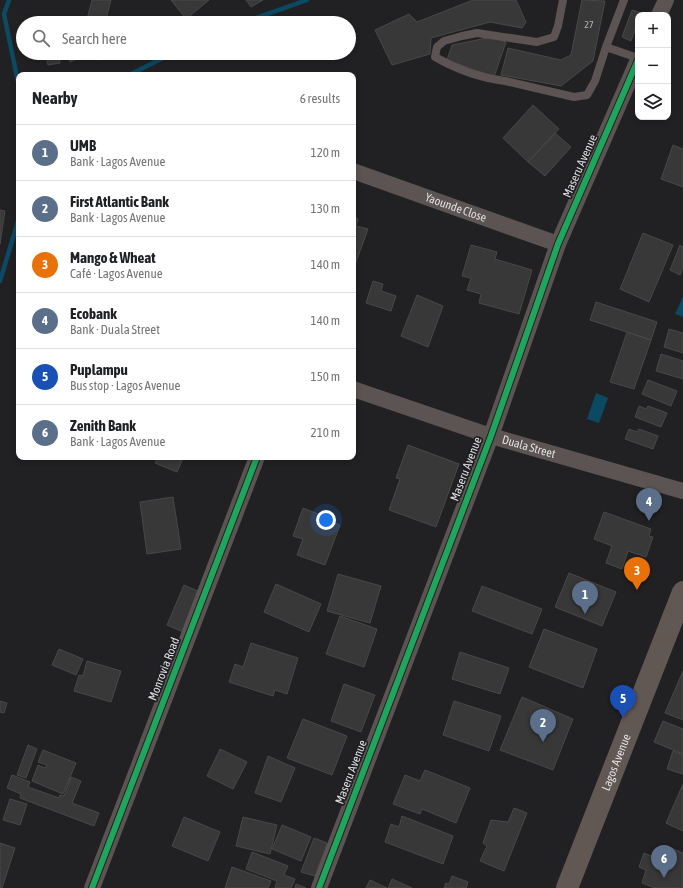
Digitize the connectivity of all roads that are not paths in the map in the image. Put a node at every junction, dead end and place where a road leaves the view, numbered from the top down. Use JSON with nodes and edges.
{"nodes":[{"id":1,"x":563,"y":0,"type":"edge"},
{"id":2,"x":624,"y":0,"type":"edge"},
{"id":3,"x":666,"y":0,"type":"edge"},
{"id":4,"x":660,"y":12,"type":"edge"},
{"id":5,"x":606,"y":47,"type":"junction"},
{"id":6,"x":635,"y":58,"type":"edge"},
{"id":7,"x":635,"y":66,"type":"edge"},
{"id":8,"x":356,"y":172,"type":"edge"},
{"id":9,"x":558,"y":244,"type":"junction"},
{"id":10,"x":356,"y":390,"type":"edge"},
{"id":11,"x":491,"y":436,"type":"junction"},
{"id":12,"x":256,"y":460,"type":"edge"},
{"id":13,"x":683,"y":491,"type":"edge"},
{"id":14,"x":683,"y":592,"type":"edge"},
{"id":15,"x":92,"y":888,"type":"edge"},
{"id":16,"x":319,"y":888,"type":"edge"},
{"id":17,"x":567,"y":888,"type":"edge"}],
"edges":[{"from":1,"to":5,"type":"lane"},
{"from":2,"to":5,"type":"lane"},
{"from":3,"to":4,"type":"street"},
{"from":5,"to":6,"type":"lane"},
{"from":7,"to":9,"type":"street","name":"Maseru Avenue"},
{"from":8,"to":9,"type":"street","name":"Yaounde Close"},
{"from":9,"to":11,"type":"street","name":"Maseru Avenue"},
{"from":10,"to":11,"type":"street","name":"Duala Street"},
{"from":11,"to":13,"type":"street","name":"Duala Street"},
{"from":11,"to":16,"type":"street","name":"Maseru Avenue"},
{"from":12,"to":15,"type":"street","name":"Monrovia Road"},
{"from":14,"to":17,"type":"street","name":"Lagos Avenue"}]}
